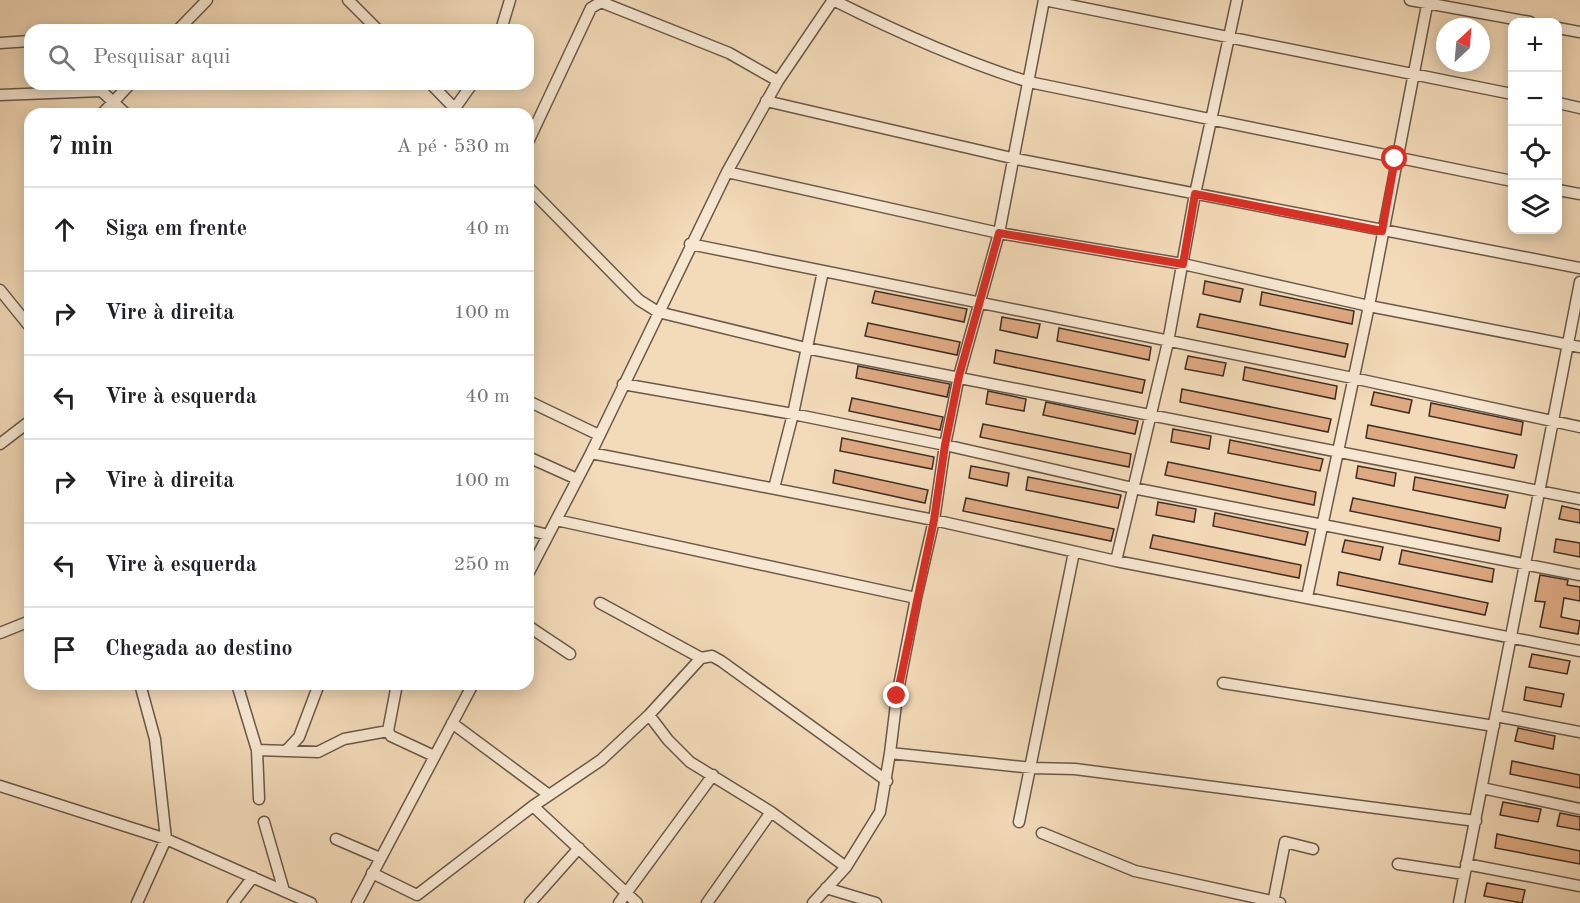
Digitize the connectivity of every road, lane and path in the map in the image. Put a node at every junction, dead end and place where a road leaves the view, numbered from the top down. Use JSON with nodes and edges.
{"nodes":[{"id":1,"x":207,"y":0,"type":"edge"},
{"id":2,"x":348,"y":0,"type":"edge"},
{"id":3,"x":510,"y":0,"type":"edge"},
{"id":4,"x":833,"y":0,"type":"edge"},
{"id":5,"x":1044,"y":0,"type":"edge"},
{"id":6,"x":1237,"y":0,"type":"edge"},
{"id":7,"x":1410,"y":0,"type":"edge"},
{"id":8,"x":1428,"y":2,"type":"edge"},
{"id":9,"x":1510,"y":18,"type":"edge"},
{"id":10,"x":184,"y":24,"type":"edge"},
{"id":11,"x":372,"y":24,"type":"edge"},
{"id":12,"x":503,"y":24,"type":"edge"},
{"id":13,"x":1562,"y":29,"type":"edge"},
{"id":14,"x":1580,"y":32,"type":"edge"},
{"id":15,"x":1230,"y":37,"type":"junction"},
{"id":16,"x":24,"y":41,"type":"edge"},
{"id":17,"x":0,"y":43,"type":"edge"},
{"id":18,"x":1414,"y":73,"type":"junction"},
{"id":19,"x":778,"y":81,"type":"junction"},
{"id":20,"x":1029,"y":82,"type":"junction"},
{"id":21,"x":70,"y":90,"type":"edge"},
{"id":22,"x":100,"y":90,"type":"edge"},
{"id":23,"x":125,"y":90,"type":"edge"},
{"id":24,"x":437,"y":90,"type":"edge"},
{"id":25,"x":469,"y":90,"type":"edge"},
{"id":26,"x":1508,"y":93,"type":"edge"},
{"id":27,"x":0,"y":95,"type":"edge"},
{"id":28,"x":766,"y":101,"type":"junction"},
{"id":29,"x":114,"y":102,"type":"junction"},
{"id":30,"x":1562,"y":104,"type":"edge"},
{"id":31,"x":108,"y":108,"type":"edge"},
{"id":32,"x":120,"y":108,"type":"edge"},
{"id":33,"x":455,"y":108,"type":"edge"},
{"id":34,"x":460,"y":108,"type":"edge"},
{"id":35,"x":1580,"y":108,"type":"edge"},
{"id":36,"x":1211,"y":121,"type":"junction"},
{"id":37,"x":534,"y":130,"type":"edge"},
{"id":38,"x":1016,"y":159,"type":"junction"},
{"id":39,"x":1395,"y":159,"type":"junction"},
{"id":40,"x":727,"y":172,"type":"junction"},
{"id":41,"x":1508,"y":180,"type":"edge"},
{"id":42,"x":1562,"y":191,"type":"edge"},
{"id":43,"x":534,"y":193,"type":"edge"},
{"id":44,"x":1195,"y":194,"type":"junction"},
{"id":45,"x":1580,"y":194,"type":"edge"},
{"id":46,"x":1382,"y":231,"type":"junction"},
{"id":47,"x":999,"y":233,"type":"junction"},
{"id":48,"x":690,"y":244,"type":"junction"},
{"id":49,"x":1183,"y":264,"type":"junction"},
{"id":50,"x":1580,"y":268,"type":"edge"},
{"id":51,"x":823,"y":271,"type":"junction"},
{"id":52,"x":1580,"y":282,"type":"edge"},
{"id":53,"x":0,"y":290,"type":"edge"},
{"id":54,"x":979,"y":305,"type":"junction"},
{"id":55,"x":1369,"y":306,"type":"junction"},
{"id":56,"x":658,"y":312,"type":"junction"},
{"id":57,"x":24,"y":320,"type":"edge"},
{"id":58,"x":1168,"y":342,"type":"junction"},
{"id":59,"x":1575,"y":346,"type":"edge"},
{"id":60,"x":806,"y":348,"type":"junction"},
{"id":61,"x":959,"y":376,"type":"junction"},
{"id":62,"x":1353,"y":378,"type":"junction"},
{"id":63,"x":623,"y":384,"type":"junction"},
{"id":64,"x":534,"y":403,"type":"edge"},
{"id":65,"x":793,"y":414,"type":"junction"},
{"id":66,"x":1150,"y":414,"type":"junction"},
{"id":67,"x":1554,"y":422,"type":"junction"},
{"id":68,"x":24,"y":426,"type":"edge"},
{"id":69,"x":1580,"y":427,"type":"edge"},
{"id":70,"x":599,"y":435,"type":"junction"},
{"id":71,"x":0,"y":444,"type":"edge"},
{"id":72,"x":945,"y":445,"type":"junction"},
{"id":73,"x":591,"y":453,"type":"junction"},
{"id":74,"x":1338,"y":453,"type":"junction"},
{"id":75,"x":534,"y":459,"type":"edge"},
{"id":76,"x":577,"y":479,"type":"junction"},
{"id":77,"x":774,"y":488,"type":"junction"},
{"id":78,"x":1133,"y":488,"type":"junction"},
{"id":79,"x":1539,"y":490,"type":"junction"},
{"id":80,"x":1580,"y":499,"type":"edge"},
{"id":81,"x":556,"y":520,"type":"junction"},
{"id":82,"x":934,"y":520,"type":"junction"},
{"id":83,"x":1322,"y":523,"type":"junction"},
{"id":84,"x":534,"y":532,"type":"edge"},
{"id":85,"x":548,"y":535,"type":"junction"},
{"id":86,"x":1074,"y":552,"type":"junction"},
{"id":87,"x":1116,"y":561,"type":"junction"},
{"id":88,"x":534,"y":562,"type":"edge"},
{"id":89,"x":1526,"y":563,"type":"junction"},
{"id":90,"x":1580,"y":575,"type":"edge"},
{"id":91,"x":1307,"y":597,"type":"junction"},
{"id":92,"x":916,"y":598,"type":"junction"},
{"id":93,"x":600,"y":603,"type":"dead end"},
{"id":94,"x":0,"y":618,"type":"edge"},
{"id":95,"x":24,"y":623,"type":"edge"},
{"id":96,"x":534,"y":630,"type":"edge"},
{"id":97,"x":3,"y":632,"type":"edge"},
{"id":98,"x":1510,"y":636,"type":"junction"},
{"id":99,"x":1580,"y":651,"type":"edge"},
{"id":100,"x":570,"y":654,"type":"dead end"},
{"id":101,"x":701,"y":658,"type":"junction"},
{"id":102,"x":1224,"y":683,"type":"dead end"},
{"id":103,"x":142,"y":690,"type":"edge"},
{"id":104,"x":239,"y":690,"type":"edge"},
{"id":105,"x":317,"y":690,"type":"edge"},
{"id":106,"x":396,"y":690,"type":"edge"},
{"id":107,"x":470,"y":690,"type":"edge"},
{"id":108,"x":650,"y":715,"type":"junction"},
{"id":109,"x":1495,"y":721,"type":"junction"},
{"id":110,"x":452,"y":723,"type":"junction"},
{"id":111,"x":388,"y":730,"type":"junction"},
{"id":112,"x":1580,"y":732,"type":"edge"},
{"id":113,"x":257,"y":750,"type":"junction"},
{"id":114,"x":286,"y":751,"type":"junction"},
{"id":115,"x":890,"y":753,"type":"junction"},
{"id":116,"x":434,"y":756,"type":"junction"},
{"id":117,"x":1032,"y":768,"type":"junction"},
{"id":118,"x":713,"y":776,"type":"junction"},
{"id":119,"x":887,"y":781,"type":"junction"},
{"id":120,"x":0,"y":786,"type":"edge"},
{"id":121,"x":1482,"y":788,"type":"junction"},
{"id":122,"x":549,"y":795,"type":"junction"},
{"id":123,"x":259,"y":799,"type":"dead end"},
{"id":124,"x":534,"y":806,"type":"junction"},
{"id":125,"x":1580,"y":809,"type":"edge"},
{"id":126,"x":771,"y":812,"type":"junction"},
{"id":127,"x":1476,"y":821,"type":"junction"},
{"id":128,"x":264,"y":822,"type":"dead end"},
{"id":129,"x":1019,"y":822,"type":"dead end"},
{"id":130,"x":1042,"y":833,"type":"dead end"},
{"id":131,"x":166,"y":839,"type":"junction"},
{"id":132,"x":336,"y":839,"type":"dead end"},
{"id":133,"x":579,"y":848,"type":"junction"},
{"id":134,"x":1313,"y":849,"type":"dead end"},
{"id":135,"x":380,"y":858,"type":"junction"},
{"id":136,"x":1398,"y":864,"type":"dead end"},
{"id":137,"x":846,"y":867,"type":"junction"},
{"id":138,"x":1465,"y":869,"type":"junction"},
{"id":139,"x":372,"y":873,"type":"junction"},
{"id":140,"x":253,"y":878,"type":"junction"},
{"id":141,"x":1580,"y":886,"type":"edge"},
{"id":142,"x":826,"y":888,"type":"junction"},
{"id":143,"x":284,"y":891,"type":"junction"},
{"id":144,"x":626,"y":893,"type":"junction"},
{"id":145,"x":1276,"y":902,"type":"edge"},
{"id":146,"x":137,"y":903,"type":"edge"},
{"id":147,"x":232,"y":903,"type":"edge"},
{"id":148,"x":311,"y":903,"type":"edge"},
{"id":149,"x":357,"y":903,"type":"edge"},
{"id":150,"x":530,"y":903,"type":"edge"},
{"id":151,"x":618,"y":903,"type":"edge"},
{"id":152,"x":637,"y":903,"type":"edge"},
{"id":153,"x":707,"y":903,"type":"edge"},
{"id":154,"x":813,"y":903,"type":"edge"},
{"id":155,"x":876,"y":903,"type":"edge"},
{"id":156,"x":1459,"y":903,"type":"edge"}],
"edges":[{"from":1,"to":10,"type":"street"},
{"from":2,"to":11,"type":"street"},
{"from":3,"to":12,"type":"street"},
{"from":4,"to":19,"type":"street"},
{"from":4,"to":20,"type":"street"},
{"from":5,"to":15,"type":"street"},
{"from":5,"to":20,"type":"street"},
{"from":6,"to":15,"type":"street"},
{"from":7,"to":8,"type":"street"},
{"from":8,"to":9,"type":"street"},
{"from":8,"to":18,"type":"street"},
{"from":13,"to":14,"type":"street"},
{"from":15,"to":18,"type":"street"},
{"from":15,"to":36,"type":"street"},
{"from":16,"to":17,"type":"street"},
{"from":18,"to":26,"type":"street"},
{"from":18,"to":39,"type":"street"},
{"from":19,"to":28,"type":"street"},
{"from":19,"to":37,"type":"street"},
{"from":20,"to":36,"type":"street"},
{"from":20,"to":38,"type":"street"},
{"from":21,"to":27,"type":"street"},
{"from":22,"to":29,"type":"street"},
{"from":23,"to":29,"type":"street"},
{"from":24,"to":33,"type":"street"},
{"from":25,"to":34,"type":"street"},
{"from":28,"to":38,"type":"street"},
{"from":28,"to":40,"type":"street"},
{"from":29,"to":31,"type":"street"},
{"from":29,"to":32,"type":"street"},
{"from":30,"to":35,"type":"street"},
{"from":36,"to":39,"type":"street"},
{"from":36,"to":44,"type":"street"},
{"from":38,"to":44,"type":"street"},
{"from":38,"to":47,"type":"street"},
{"from":39,"to":41,"type":"street"},
{"from":39,"to":46,"type":"street"},
{"from":40,"to":47,"type":"street"},
{"from":40,"to":48,"type":"street"},
{"from":42,"to":45,"type":"street"},
{"from":43,"to":56,"type":"street"},
{"from":44,"to":46,"type":"street"},
{"from":44,"to":49,"type":"street"},
{"from":46,"to":50,"type":"street"},
{"from":46,"to":55,"type":"street"},
{"from":47,"to":49,"type":"street"},
{"from":47,"to":54,"type":"street"},
{"from":48,"to":51,"type":"street"},
{"from":48,"to":56,"type":"street"},
{"from":49,"to":55,"type":"street"},
{"from":49,"to":58,"type":"street"},
{"from":51,"to":54,"type":"street"},
{"from":51,"to":60,"type":"street"},
{"from":52,"to":59,"type":"street"},
{"from":53,"to":57,"type":"street"},
{"from":54,"to":58,"type":"street"},
{"from":54,"to":61,"type":"street"},
{"from":55,"to":59,"type":"street"},
{"from":55,"to":62,"type":"street"},
{"from":56,"to":60,"type":"street"},
{"from":56,"to":63,"type":"street"},
{"from":58,"to":62,"type":"street"},
{"from":58,"to":66,"type":"street"},
{"from":59,"to":67,"type":"street"},
{"from":60,"to":61,"type":"street"},
{"from":60,"to":65,"type":"street"},
{"from":61,"to":66,"type":"street"},
{"from":61,"to":72,"type":"street"},
{"from":62,"to":67,"type":"street"},
{"from":62,"to":74,"type":"street"},
{"from":63,"to":65,"type":"street"},
{"from":63,"to":70,"type":"street"},
{"from":64,"to":70,"type":"street"},
{"from":65,"to":72,"type":"street"},
{"from":65,"to":77,"type":"street"},
{"from":66,"to":74,"type":"street"},
{"from":66,"to":78,"type":"street"},
{"from":67,"to":69,"type":"street"},
{"from":67,"to":79,"type":"street"},
{"from":68,"to":71,"type":"street"},
{"from":70,"to":73,"type":"street"},
{"from":72,"to":78,"type":"street"},
{"from":72,"to":82,"type":"street"},
{"from":73,"to":76,"type":"street"},
{"from":73,"to":77,"type":"street"},
{"from":74,"to":79,"type":"street"},
{"from":74,"to":83,"type":"street"},
{"from":75,"to":76,"type":"street"},
{"from":76,"to":81,"type":"street"},
{"from":77,"to":82,"type":"street"},
{"from":78,"to":83,"type":"street"},
{"from":78,"to":87,"type":"street"},
{"from":79,"to":80,"type":"street"},
{"from":79,"to":89,"type":"street"},
{"from":81,"to":85,"type":"street"},
{"from":81,"to":92,"type":"street"},
{"from":82,"to":86,"type":"street"},
{"from":82,"to":92,"type":"street"},
{"from":83,"to":89,"type":"street"},
{"from":83,"to":91,"type":"street"},
{"from":84,"to":85,"type":"street"},
{"from":85,"to":88,"type":"street"},
{"from":86,"to":87,"type":"street"},
{"from":86,"to":117,"type":"street"},
{"from":87,"to":91,"type":"street"},
{"from":89,"to":90,"type":"street"},
{"from":89,"to":98,"type":"street"},
{"from":91,"to":98,"type":"street"},
{"from":92,"to":115,"type":"street"},
{"from":93,"to":101,"type":"street"},
{"from":94,"to":97,"type":"street"},
{"from":95,"to":97,"type":"street"},
{"from":96,"to":100,"type":"street"},
{"from":98,"to":99,"type":"street"},
{"from":98,"to":109,"type":"street"},
{"from":101,"to":108,"type":"street"},
{"from":101,"to":119,"type":"street"},
{"from":102,"to":109,"type":"street"},
{"from":103,"to":131,"type":"street"},
{"from":104,"to":113,"type":"street"},
{"from":105,"to":114,"type":"street"},
{"from":106,"to":111,"type":"street"},
{"from":107,"to":110,"type":"street"},
{"from":108,"to":118,"type":"street"},
{"from":108,"to":122,"type":"street"},
{"from":109,"to":112,"type":"street"},
{"from":109,"to":121,"type":"street"},
{"from":110,"to":116,"type":"street"},
{"from":110,"to":122,"type":"street"},
{"from":111,"to":114,"type":"street"},
{"from":111,"to":116,"type":"street"},
{"from":113,"to":114,"type":"street"},
{"from":113,"to":123,"type":"street"},
{"from":115,"to":117,"type":"street"},
{"from":115,"to":119,"type":"street"},
{"from":116,"to":135,"type":"street"},
{"from":117,"to":127,"type":"street"},
{"from":117,"to":129,"type":"street"},
{"from":118,"to":126,"type":"street"},
{"from":118,"to":144,"type":"street"},
{"from":119,"to":137,"type":"street"},
{"from":120,"to":131,"type":"street"},
{"from":121,"to":125,"type":"street"},
{"from":121,"to":127,"type":"street"},
{"from":122,"to":124,"type":"street"},
{"from":124,"to":133,"type":"street"},
{"from":124,"to":139,"type":"street"},
{"from":126,"to":137,"type":"street"},
{"from":126,"to":153,"type":"street"},
{"from":127,"to":138,"type":"street"},
{"from":128,"to":143,"type":"street"},
{"from":130,"to":145,"type":"street"},
{"from":131,"to":140,"type":"street"},
{"from":131,"to":146,"type":"street"},
{"from":132,"to":135,"type":"street"},
{"from":133,"to":144,"type":"street"},
{"from":133,"to":150,"type":"street"},
{"from":134,"to":145,"type":"street"},
{"from":135,"to":139,"type":"street"},
{"from":136,"to":138,"type":"street"},
{"from":137,"to":142,"type":"street"},
{"from":138,"to":141,"type":"street"},
{"from":138,"to":156,"type":"street"},
{"from":139,"to":149,"type":"street"},
{"from":140,"to":143,"type":"street"},
{"from":140,"to":147,"type":"street"},
{"from":142,"to":154,"type":"street"},
{"from":142,"to":155,"type":"street"},
{"from":143,"to":148,"type":"street"},
{"from":144,"to":151,"type":"street"},
{"from":144,"to":152,"type":"street"}]}
